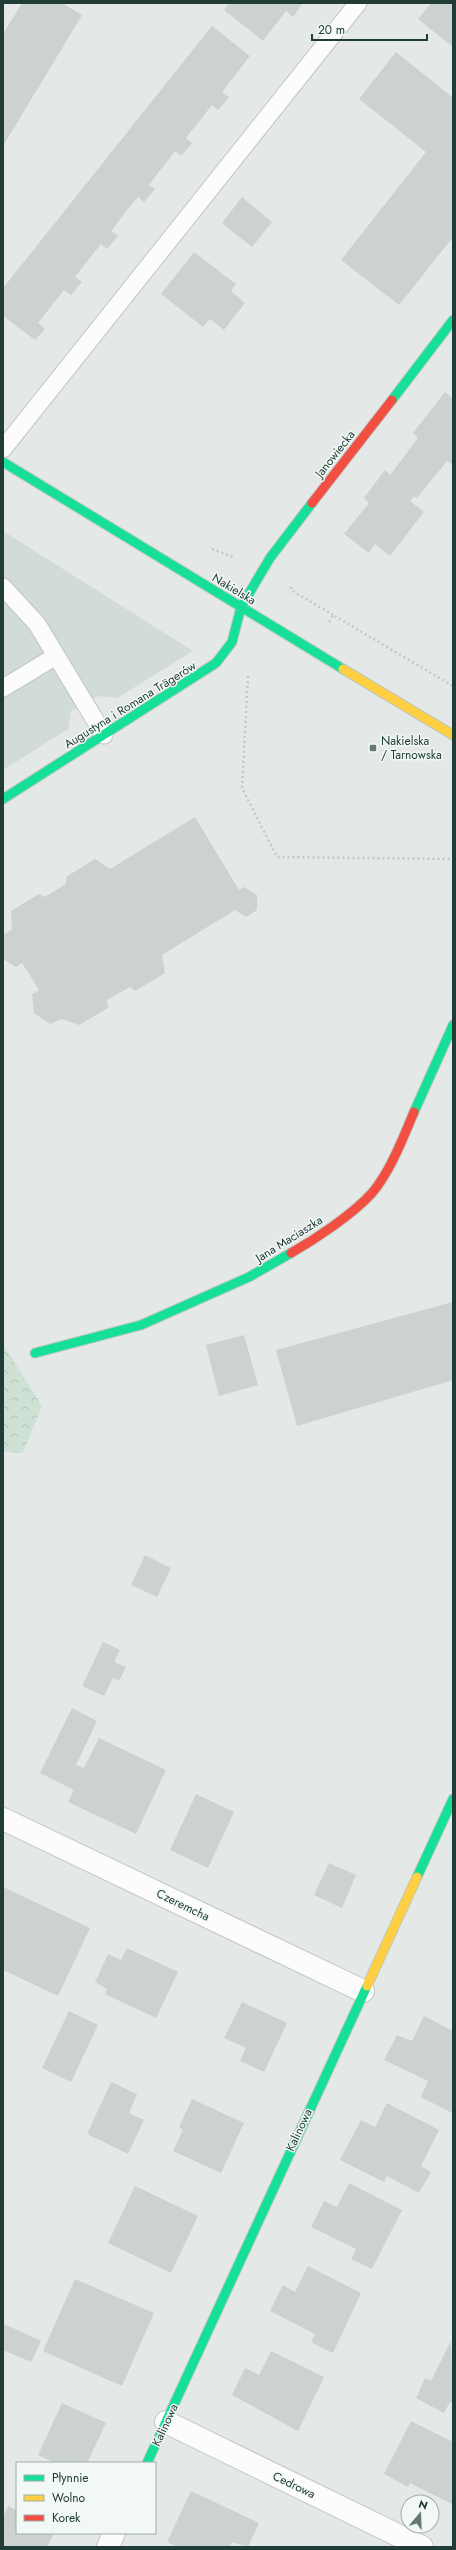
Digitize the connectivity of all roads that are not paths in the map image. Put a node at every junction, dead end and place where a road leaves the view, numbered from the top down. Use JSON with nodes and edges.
{"nodes":[{"id":1,"x":358,"y":3,"type":"edge"},
{"id":2,"x":453,"y":320,"type":"edge"},
{"id":3,"x":3,"y":449,"type":"edge"},
{"id":4,"x":3,"y":462,"type":"edge"},
{"id":5,"x":3,"y":587,"type":"edge"},
{"id":6,"x":241,"y":607,"type":"junction"},
{"id":7,"x":56,"y":656,"type":"junction"},
{"id":8,"x":3,"y":688,"type":"edge"},
{"id":9,"x":104,"y":735,"type":"junction"},
{"id":10,"x":453,"y":735,"type":"edge"},
{"id":11,"x":3,"y":799,"type":"edge"},
{"id":12,"x":453,"y":1025,"type":"edge"},
{"id":13,"x":35,"y":1353,"type":"dead end"},
{"id":14,"x":453,"y":1799,"type":"edge"},
{"id":15,"x":3,"y":1820,"type":"edge"},
{"id":16,"x":363,"y":1991,"type":"junction"},
{"id":17,"x":166,"y":2422,"type":"junction"},
{"id":18,"x":147,"y":2462,"type":"edge"},
{"id":19,"x":114,"y":2534,"type":"edge"},
{"id":20,"x":108,"y":2547,"type":"edge"},
{"id":21,"x":422,"y":2547,"type":"edge"}],
"edges":[{"from":1,"to":3,"type":"lane"},
{"from":2,"to":6,"type":"street","name":"Janowiecka"},
{"from":4,"to":6,"type":"street","name":"Nakielska"},
{"from":5,"to":7,"type":"lane"},
{"from":6,"to":9,"type":"street","name":"Augustyna i Romana Trägerów"},
{"from":6,"to":10,"type":"street","name":"Nakielska"},
{"from":7,"to":8,"type":"lane"},
{"from":7,"to":9,"type":"lane"},
{"from":9,"to":11,"type":"street","name":"Augustyna i Romana Trägerów"},
{"from":12,"to":13,"type":"street","name":"Jana Maciaszka"},
{"from":14,"to":16,"type":"street","name":"Kalinowa"},
{"from":15,"to":16,"type":"street","name":"Czeremcha"},
{"from":16,"to":17,"type":"street","name":"Kalinowa"},
{"from":17,"to":18,"type":"street","name":"Kalinowa"},
{"from":17,"to":21,"type":"street","name":"Cedrowa"},
{"from":19,"to":20,"type":"street"}]}
